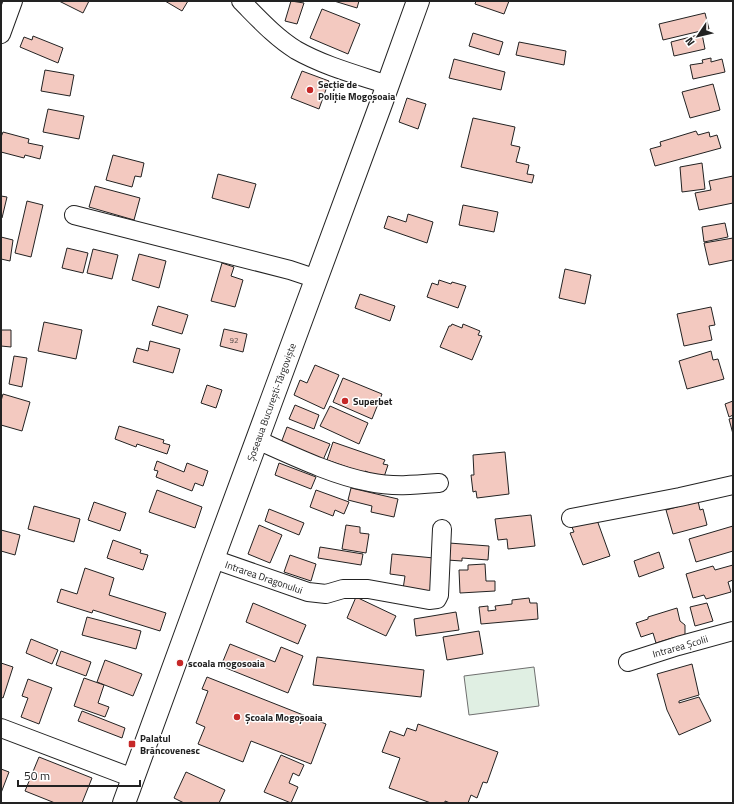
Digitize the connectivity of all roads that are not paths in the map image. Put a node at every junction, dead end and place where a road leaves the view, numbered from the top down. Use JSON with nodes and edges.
{"nodes":[{"id":1,"x":13,"y":1,"type":"edge"},
{"id":2,"x":241,"y":1,"type":"edge"},
{"id":3,"x":418,"y":1,"type":"edge"},
{"id":4,"x":1,"y":34,"type":"edge"},
{"id":5,"x":388,"y":85,"type":"junction"},
{"id":6,"x":74,"y":215,"type":"dead end"},
{"id":7,"x":317,"y":279,"type":"junction"},
{"id":8,"x":257,"y":440,"type":"junction"},
{"id":9,"x":439,"y":483,"type":"dead end"},
{"id":10,"x":733,"y":485,"type":"edge"},
{"id":11,"x":571,"y":518,"type":"dead end"},
{"id":12,"x":442,"y":529,"type":"dead end"},
{"id":13,"x":213,"y":559,"type":"junction"},
{"id":14,"x":733,"y":631,"type":"edge"},
{"id":15,"x":628,"y":662,"type":"dead end"},
{"id":16,"x":1,"y":728,"type":"edge"},
{"id":17,"x":129,"y":795,"type":"edge"}],
"edges":[{"from":1,"to":4,"type":"street"},
{"from":2,"to":5,"type":"street"},
{"from":3,"to":5,"type":"main road","name":"Șoseaua București-Târgoviște"},
{"from":5,"to":7,"type":"main road","name":"Șoseaua București-Târgoviște"},
{"from":6,"to":7,"type":"street"},
{"from":7,"to":8,"type":"main road","name":"Șoseaua București-Târgoviște"},
{"from":8,"to":9,"type":"street"},
{"from":8,"to":13,"type":"main road","name":"Șoseaua București-Târgoviște"},
{"from":10,"to":11,"type":"street"},
{"from":12,"to":13,"type":"street","name":"Intrarea Dragonului"},
{"from":13,"to":17,"type":"main road","name":"Șoseaua București-Târgoviște"},
{"from":14,"to":15,"type":"street","name":"Intrarea Școlii"},
{"from":16,"to":17,"type":"street"}]}
